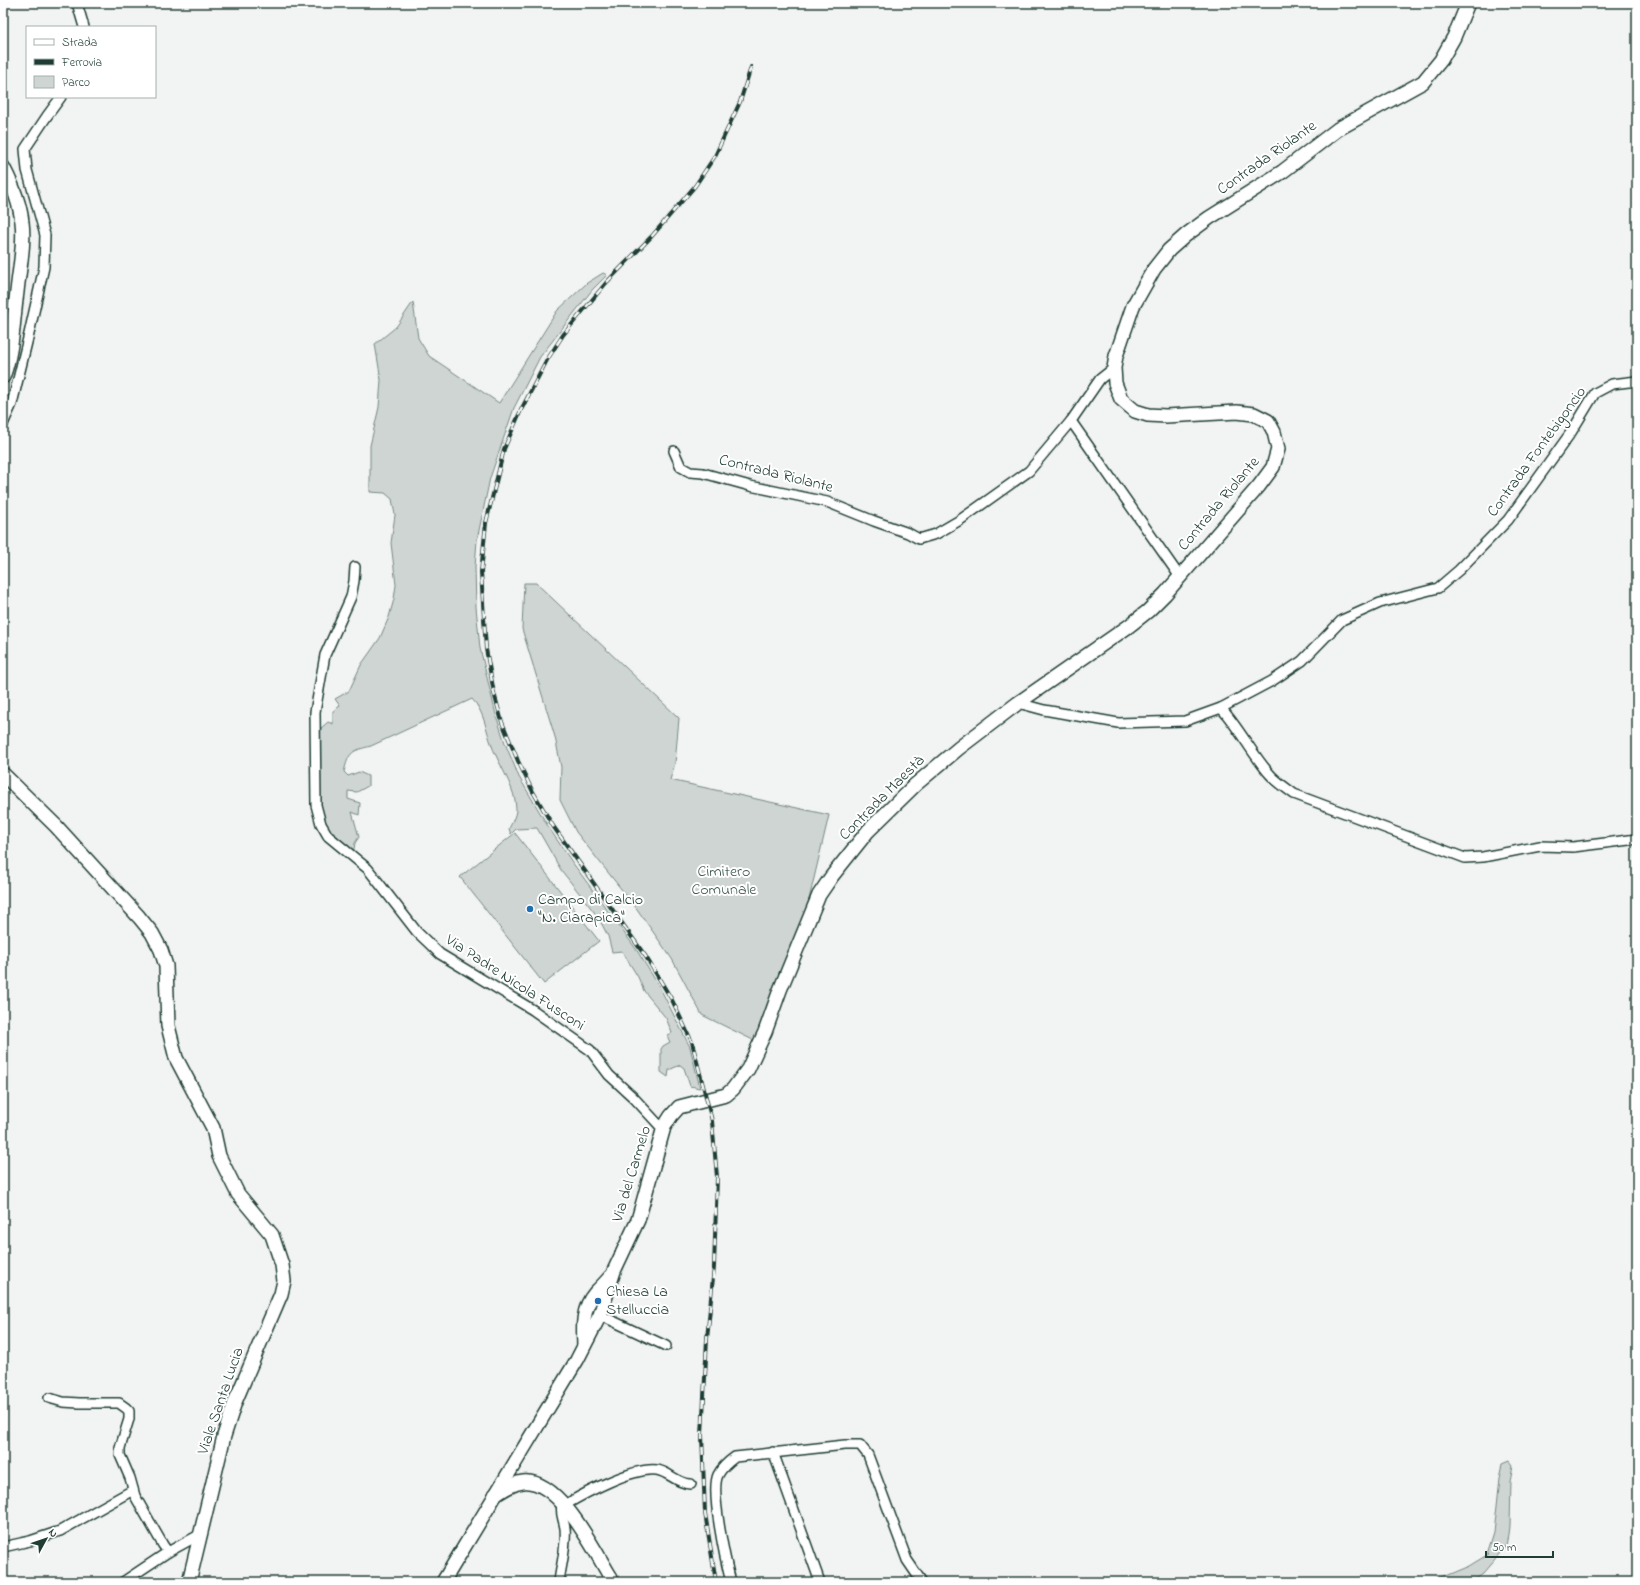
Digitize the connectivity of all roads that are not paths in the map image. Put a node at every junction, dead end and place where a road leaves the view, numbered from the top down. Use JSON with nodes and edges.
{"nodes":[{"id":1,"x":77,"y":3,"type":"edge"},
{"id":2,"x":1468,"y":3,"type":"edge"},
{"id":3,"x":84,"y":26,"type":"edge"},
{"id":4,"x":60,"y":98,"type":"edge"},
{"id":5,"x":3,"y":167,"type":"edge"},
{"id":6,"x":1114,"y":368,"type":"junction"},
{"id":7,"x":3,"y":377,"type":"edge"},
{"id":8,"x":1637,"y":381,"type":"edge"},
{"id":9,"x":1071,"y":421,"type":"junction"},
{"id":10,"x":3,"y":424,"type":"edge"},
{"id":11,"x":674,"y":451,"type":"dead end"},
{"id":12,"x":355,"y":567,"type":"dead end"},
{"id":13,"x":1180,"y":577,"type":"junction"},
{"id":14,"x":1129,"y":626,"type":"joint"},
{"id":15,"x":1018,"y":702,"type":"junction"},
{"id":16,"x":1221,"y":708,"type":"junction"},
{"id":17,"x":3,"y":774,"type":"edge"},
{"id":18,"x":1637,"y":839,"type":"edge"},
{"id":19,"x":717,"y":1098,"type":"joint"},
{"id":20,"x":664,"y":1127,"type":"junction"},
{"id":21,"x":614,"y":1271,"type":"junction"},
{"id":22,"x":600,"y":1315,"type":"junction"},
{"id":23,"x":584,"y":1345,"type":"junction"},
{"id":24,"x":666,"y":1346,"type":"dead end"},
{"id":25,"x":49,"y":1398,"type":"dead end"},
{"id":26,"x":773,"y":1452,"type":"junction"},
{"id":27,"x":516,"y":1460,"type":"junction"},
{"id":28,"x":524,"y":1482,"type":"junction"},
{"id":29,"x":690,"y":1484,"type":"dead end"},
{"id":30,"x":133,"y":1490,"type":"junction"},
{"id":31,"x":494,"y":1496,"type":"junction"},
{"id":32,"x":564,"y":1504,"type":"junction"},
{"id":33,"x":201,"y":1534,"type":"junction"},
{"id":34,"x":3,"y":1547,"type":"edge"},
{"id":35,"x":168,"y":1552,"type":"junction"},
{"id":36,"x":921,"y":1581,"type":"edge"},
{"id":37,"x":123,"y":1582,"type":"edge"},
{"id":38,"x":189,"y":1582,"type":"edge"},
{"id":39,"x":443,"y":1582,"type":"edge"},
{"id":40,"x":559,"y":1582,"type":"edge"},
{"id":41,"x":612,"y":1582,"type":"edge"},
{"id":42,"x":731,"y":1582,"type":"edge"},
{"id":43,"x":820,"y":1582,"type":"edge"}],
"edges":[{"from":1,"to":3,"type":"street"},
{"from":2,"to":6,"type":"street","name":"Contrada Riolante"},
{"from":4,"to":10,"type":"street"},
{"from":5,"to":7,"type":"street"},
{"from":6,"to":9,"type":"street","name":"Contrada Riolante"},
{"from":6,"to":13,"type":"street","name":"Contrada Riolante"},
{"from":8,"to":16,"type":"street","name":"Contrada Fontebigoncio"},
{"from":9,"to":11,"type":"street","name":"Contrada Riolante"},
{"from":9,"to":13,"type":"street","name":"Contrada Riolante"},
{"from":12,"to":20,"type":"street","name":"Via Padre Nicola Fusconi"},
{"from":13,"to":14,"type":"street","name":"Contrada Riolante"},
{"from":14,"to":15,"type":"street","name":"Contrada Maestà"},
{"from":15,"to":16,"type":"street","name":"Contrada Fontebigoncio"},
{"from":15,"to":19,"type":"street","name":"Contrada Maestà"},
{"from":16,"to":18,"type":"street"},
{"from":17,"to":33,"type":"street","name":"Viale Santa Lucia"},
{"from":19,"to":20,"type":"street","name":"Via del Carmelo"},
{"from":20,"to":21,"type":"street","name":"Via del Carmelo"},
{"from":21,"to":22,"type":"street","name":"Via del Carmelo"},
{"from":21,"to":23,"type":"street","name":"Via del Carmelo"},
{"from":22,"to":23,"type":"street","name":"Via del Carmelo"},
{"from":22,"to":24,"type":"street"},
{"from":23,"to":27,"type":"street","name":"Via del Carmelo"},
{"from":25,"to":30,"type":"street"},
{"from":26,"to":36,"type":"street"},
{"from":26,"to":42,"type":"street"},
{"from":26,"to":43,"type":"street"},
{"from":27,"to":28,"type":"street"},
{"from":27,"to":31,"type":"street","name":"Via del Carmelo"},
{"from":28,"to":31,"type":"street"},
{"from":28,"to":32,"type":"street"},
{"from":29,"to":32,"type":"street"},
{"from":30,"to":34,"type":"street"},
{"from":30,"to":35,"type":"street"},
{"from":31,"to":39,"type":"street","name":"Via del Carmelo"},
{"from":32,"to":40,"type":"street"},
{"from":32,"to":41,"type":"street"},
{"from":33,"to":35,"type":"street"},
{"from":33,"to":38,"type":"street","name":"Viale Santa Lucia"},
{"from":35,"to":37,"type":"street"}]}
